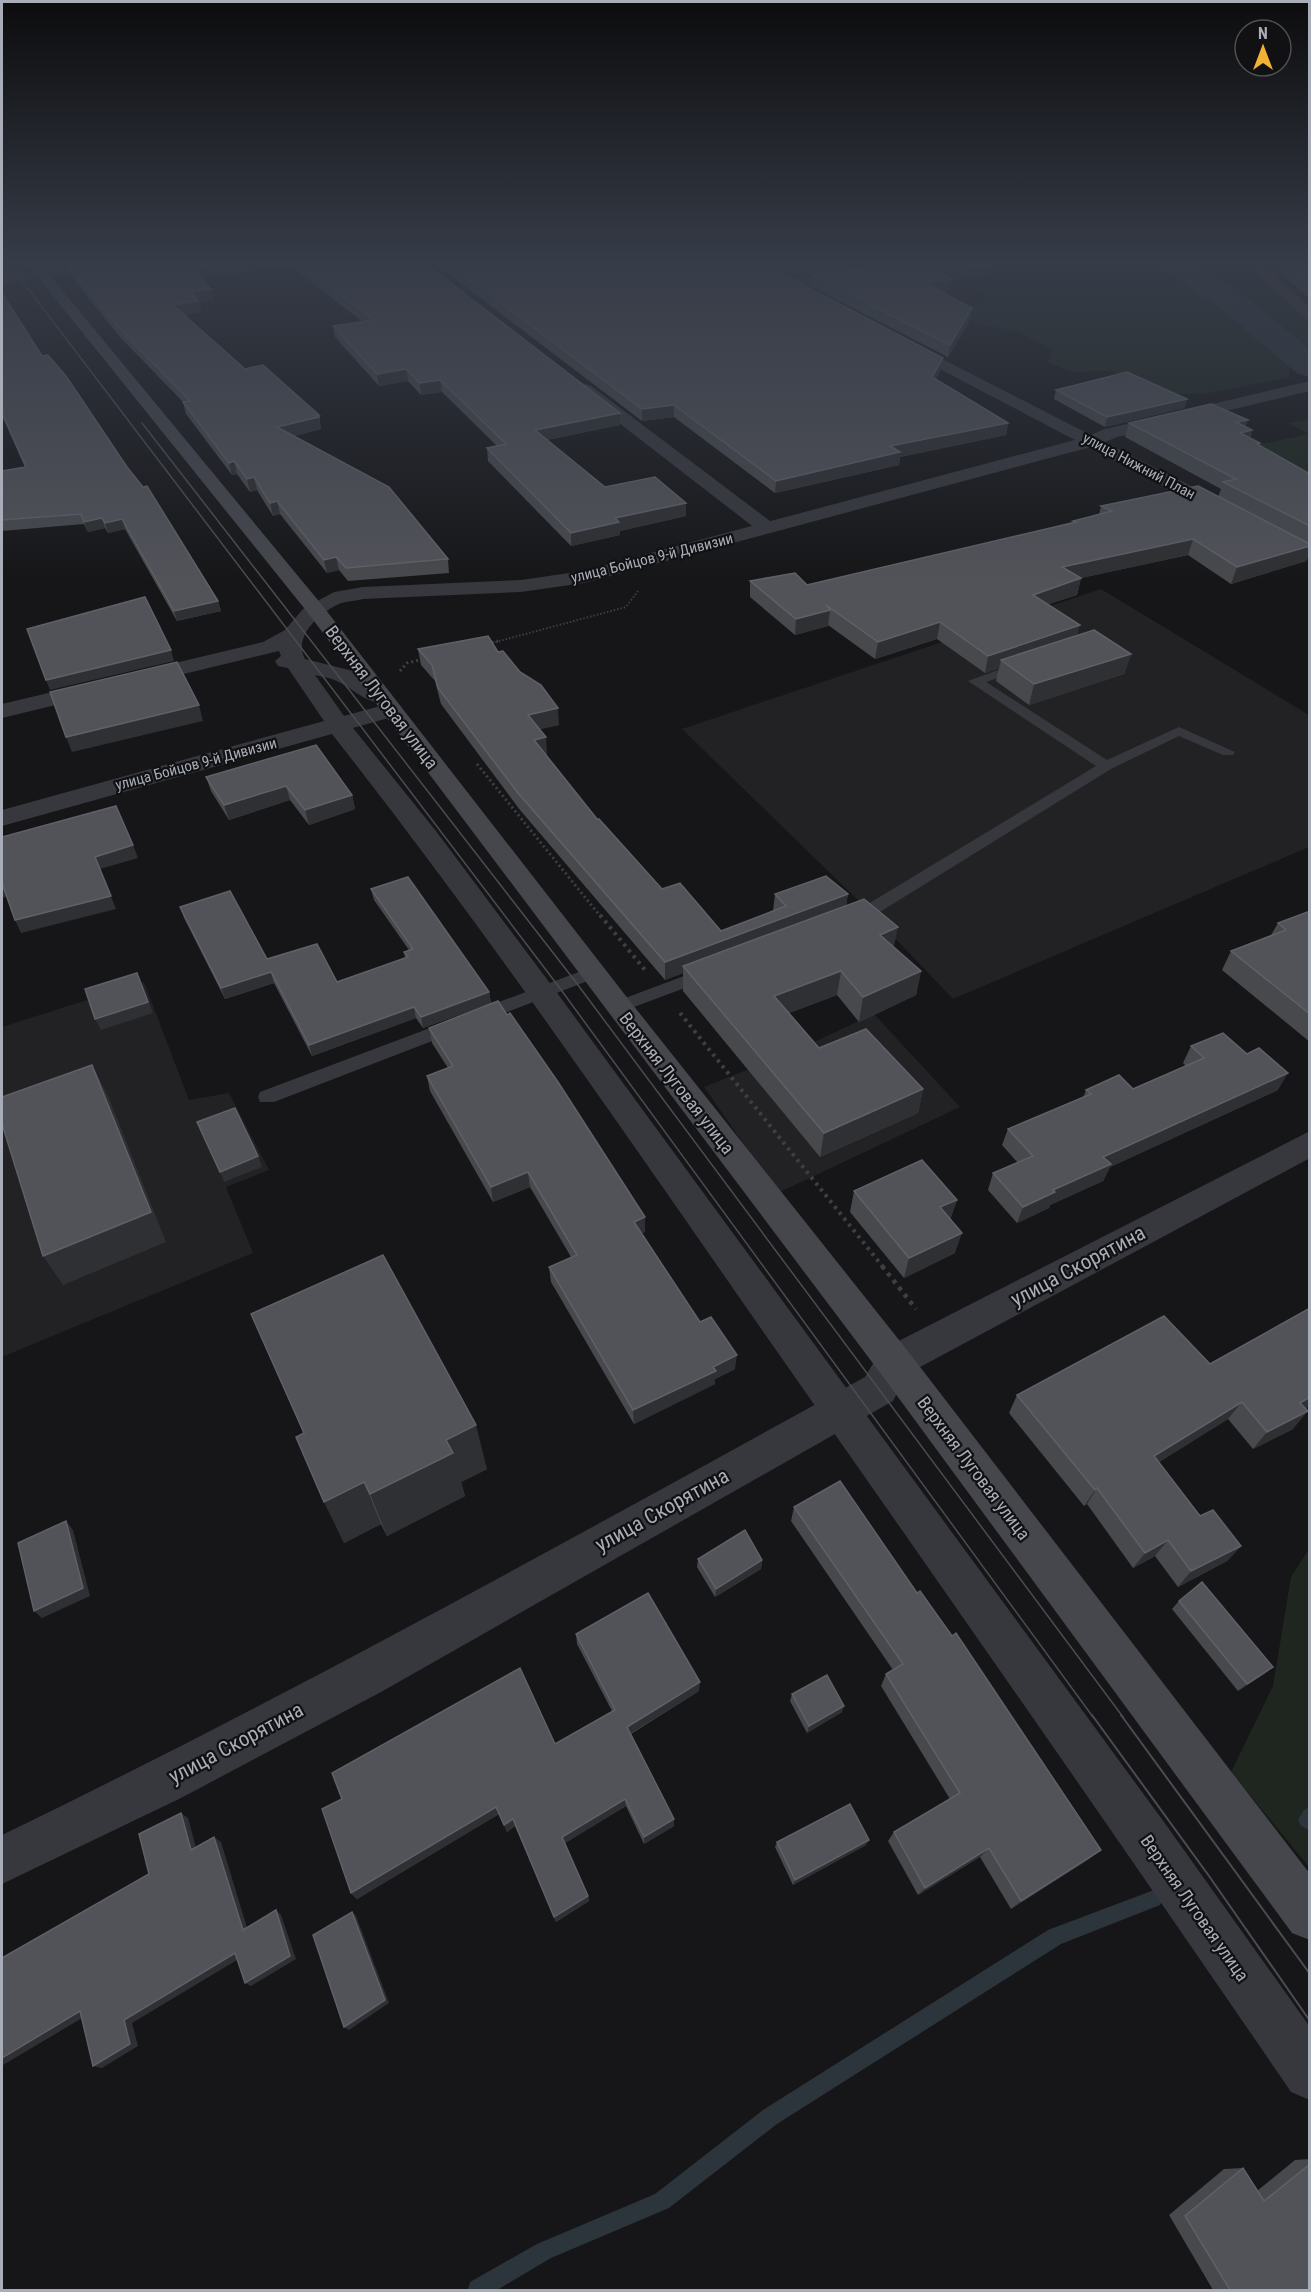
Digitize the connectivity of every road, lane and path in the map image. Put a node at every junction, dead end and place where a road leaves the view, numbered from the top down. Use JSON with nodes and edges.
{"nodes":[{"id":1,"x":118,"y":368,"type":"edge"},
{"id":2,"x":951,"y":368,"type":"edge"},
{"id":3,"x":570,"y":377,"type":"edge"},
{"id":4,"x":1310,"y":386,"type":"edge"},
{"id":5,"x":1092,"y":441,"type":"junction"},
{"id":6,"x":1237,"y":517,"type":"edge"},
{"id":7,"x":767,"y":528,"type":"junction"},
{"id":8,"x":645,"y":561,"type":"junction"},
{"id":9,"x":315,"y":609,"type":"junction"},
{"id":10,"x":290,"y":637,"type":"junction"},
{"id":11,"x":484,"y":645,"type":"edge"},
{"id":12,"x":429,"y":658,"type":"edge"},
{"id":13,"x":1041,"y":659,"type":"edge"},
{"id":14,"x":295,"y":662,"type":"junction"},
{"id":15,"x":169,"y":672,"type":"junction"},
{"id":16,"x":395,"y":676,"type":"dead end"},
{"id":17,"x":386,"y":704,"type":"junction"},
{"id":18,"x":2,"y":711,"type":"edge"},
{"id":19,"x":338,"y":725,"type":"junction"},
{"id":20,"x":1228,"y":752,"type":"dead end"},
{"id":21,"x":475,"y":761,"type":"dead end"},
{"id":22,"x":1106,"y":766,"type":"junction"},
{"id":23,"x":2,"y":818,"type":"edge"},
{"id":24,"x":836,"y":924,"type":"edge"},
{"id":25,"x":727,"y":965,"type":"edge"},
{"id":26,"x":592,"y":973,"type":"junction"},
{"id":27,"x":662,"y":990,"type":"junction"},
{"id":28,"x":542,"y":993,"type":"junction"},
{"id":29,"x":618,"y":1008,"type":"junction"},
{"id":30,"x":267,"y":1097,"type":"dead end"},
{"id":31,"x":1310,"y":1143,"type":"edge"},
{"id":32,"x":940,"y":1338,"type":"junction"},
{"id":33,"x":894,"y":1362,"type":"junction"},
{"id":34,"x":839,"y":1411,"type":"junction"},
{"id":35,"x":2,"y":1860,"type":"edge"},
{"id":36,"x":1310,"y":1915,"type":"edge"},
{"id":37,"x":1310,"y":2073,"type":"edge"}],
"edges":[{"from":1,"to":9,"type":"main road","name":"Верхняя Луговая улица"},
{"from":2,"to":5,"type":"street","name":"улица Нижний План"},
{"from":3,"to":7,"type":"street"},
{"from":4,"to":5,"type":"street","name":"улица Бойцов 9-й Дивизии"},
{"from":5,"to":6,"type":"street","name":"улица Нижний План"},
{"from":5,"to":7,"type":"street","name":"улица Бойцов 9-й Дивизии"},
{"from":7,"to":8,"type":"street","name":"улица Бойцов 9-й Дивизии"},
{"from":8,"to":9,"type":"street","name":"улица Бойцов 9-й Дивизии"},
{"from":8,"to":11,"type":"path"},
{"from":9,"to":10,"type":"street","name":"улица Бойцов 9-й Дивизии"},
{"from":9,"to":17,"type":"main road","name":"Верхняя Луговая улица"},
{"from":10,"to":14,"type":"street"},
{"from":10,"to":15,"type":"street","name":"улица Бойцов 9-й Дивизии"},
{"from":12,"to":16,"type":"path"},
{"from":13,"to":22,"type":"lane"},
{"from":14,"to":15,"type":"street"},
{"from":14,"to":17,"type":"street"},
{"from":14,"to":19,"type":"street","name":"Верхняя Луговая улица"},
{"from":15,"to":18,"type":"street","name":"улица Бойцов 9-й Дивизии"},
{"from":17,"to":19,"type":"street","name":"улица Бойцов 9-й Дивизии"},
{"from":17,"to":26,"type":"main road","name":"Верхняя Луговая улица"},
{"from":19,"to":23,"type":"street","name":"улица Бойцов 9-й Дивизии"},
{"from":19,"to":28,"type":"street","name":"Верхняя Луговая улица"},
{"from":20,"to":22,"type":"lane"},
{"from":21,"to":27,"type":"path"},
{"from":22,"to":24,"type":"lane"},
{"from":25,"to":27,"type":"lane"},
{"from":26,"to":28,"type":"lane"},
{"from":26,"to":29,"type":"main road","name":"Верхняя Луговая улица"},
{"from":27,"to":29,"type":"lane"},
{"from":27,"to":32,"type":"path"},
{"from":28,"to":30,"type":"lane"},
{"from":28,"to":34,"type":"street","name":"Верхняя Луговая улица"},
{"from":29,"to":33,"type":"main road","name":"Верхняя Луговая улица"},
{"from":31,"to":32,"type":"street","name":"улица Скорятина"},
{"from":32,"to":33,"type":"street","name":"улица Скорятина"},
{"from":33,"to":34,"type":"street","name":"улица Скорятина"},
{"from":33,"to":36,"type":"main road","name":"Верхняя Луговая улица"},
{"from":34,"to":35,"type":"street","name":"улица Скорятина"},
{"from":34,"to":37,"type":"street","name":"Верхняя Луговая улица"}]}
